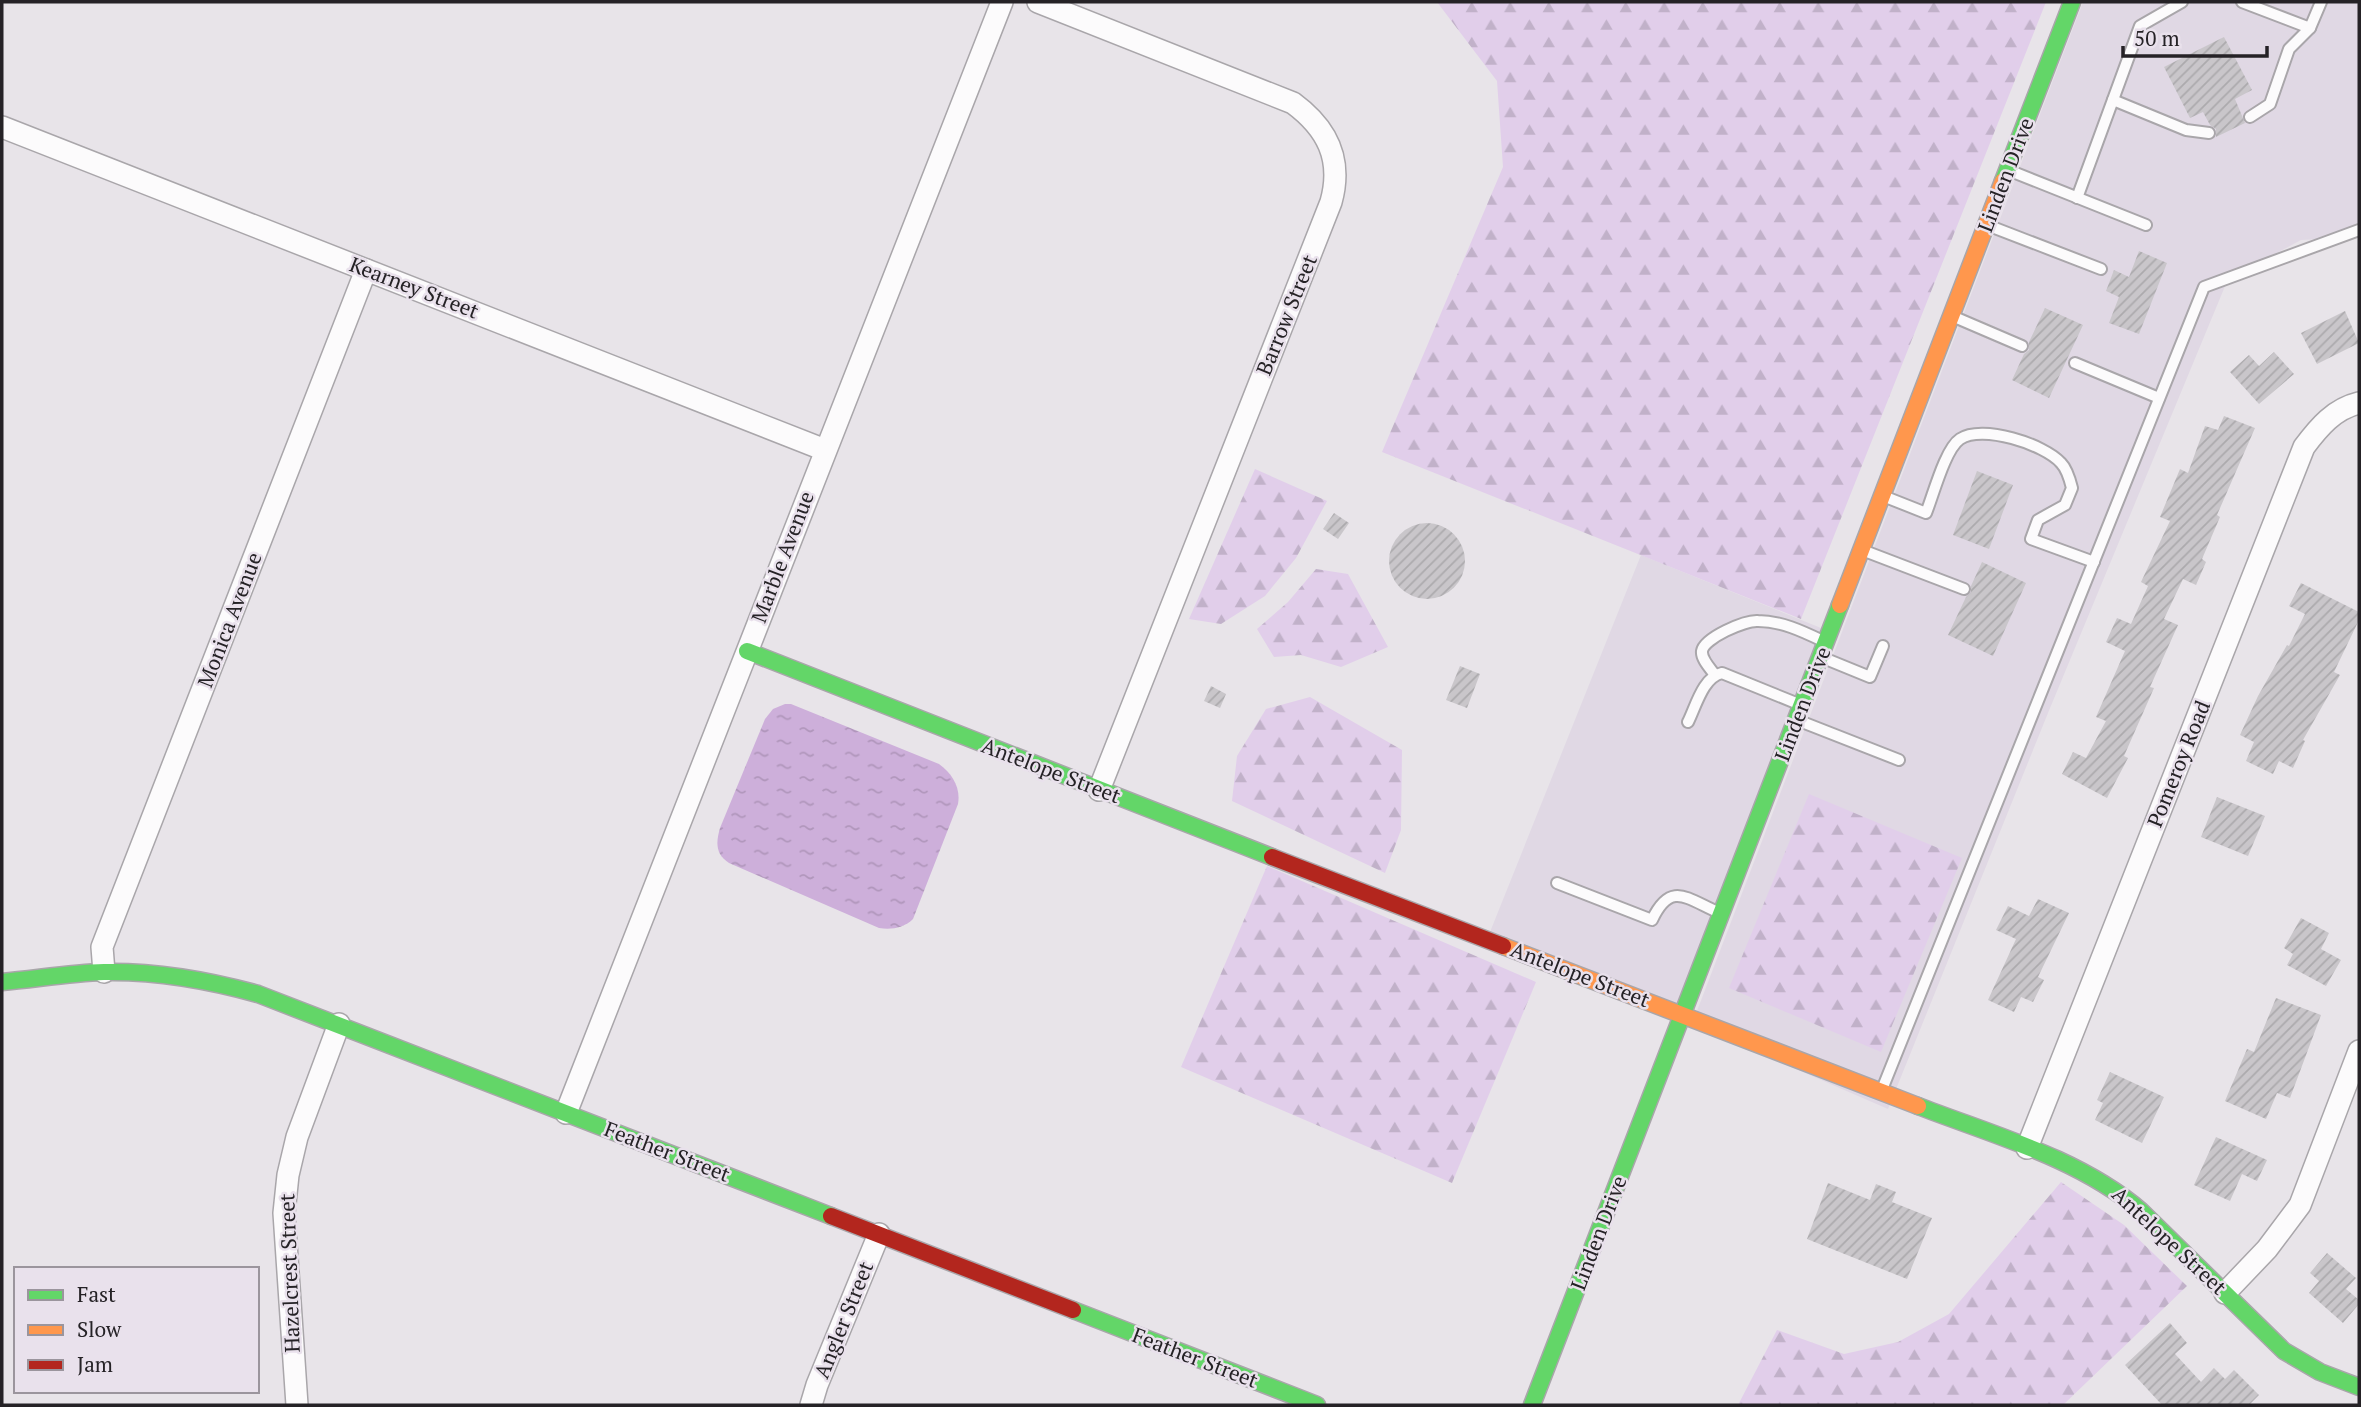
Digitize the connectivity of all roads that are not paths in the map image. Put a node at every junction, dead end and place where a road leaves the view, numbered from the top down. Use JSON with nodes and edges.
{"nodes":[{"id":1,"x":1002,"y":2,"type":"edge"},
{"id":2,"x":1038,"y":2,"type":"edge"},
{"id":3,"x":2072,"y":2,"type":"edge"},
{"id":4,"x":2182,"y":2,"type":"edge"},
{"id":5,"x":2242,"y":2,"type":"edge"},
{"id":6,"x":2321,"y":2,"type":"edge"},
{"id":7,"x":2310,"y":28,"type":"junction"},
{"id":8,"x":2113,"y":100,"type":"junction"},
{"id":9,"x":2250,"y":117,"type":"dead end"},
{"id":10,"x":2,"y":127,"type":"edge"},
{"id":11,"x":2210,"y":133,"type":"dead end"},
{"id":12,"x":2008,"y":170,"type":"junction"},
{"id":13,"x":2077,"y":198,"type":"junction"},
{"id":14,"x":1987,"y":225,"type":"junction"},
{"id":15,"x":2146,"y":225,"type":"dead end"},
{"id":16,"x":2359,"y":230,"type":"edge"},
{"id":17,"x":2101,"y":269,"type":"dead end"},
{"id":18,"x":366,"y":270,"type":"junction"},
{"id":19,"x":1952,"y":316,"type":"junction"},
{"id":20,"x":2022,"y":346,"type":"dead end"},
{"id":21,"x":2075,"y":363,"type":"dead end"},
{"id":22,"x":2159,"y":398,"type":"junction"},
{"id":23,"x":2359,"y":404,"type":"edge"},
{"id":24,"x":825,"y":450,"type":"junction"},
{"id":25,"x":1883,"y":496,"type":"junction"},
{"id":26,"x":1863,"y":550,"type":"junction"},
{"id":27,"x":2094,"y":562,"type":"junction"},
{"id":28,"x":1964,"y":589,"type":"dead end"},
{"id":29,"x":1883,"y":646,"type":"dead end"},
{"id":30,"x":1824,"y":650,"type":"junction"},
{"id":31,"x":747,"y":651,"type":"junction"},
{"id":32,"x":1715,"y":675,"type":"junction"},
{"id":33,"x":1800,"y":713,"type":"junction"},
{"id":34,"x":1688,"y":722,"type":"dead end"},
{"id":35,"x":1899,"y":760,"type":"dead end"},
{"id":36,"x":1098,"y":790,"type":"junction"},
{"id":37,"x":1557,"y":883,"type":"dead end"},
{"id":38,"x":1723,"y":914,"type":"junction"},
{"id":39,"x":104,"y":972,"type":"junction"},
{"id":40,"x":2,"y":982,"type":"edge"},
{"id":41,"x":1684,"y":1015,"type":"junction"},
{"id":42,"x":340,"y":1024,"type":"junction"},
{"id":43,"x":2359,"y":1051,"type":"edge"},
{"id":44,"x":1881,"y":1092,"type":"junction"},
{"id":45,"x":566,"y":1113,"type":"junction"},
{"id":46,"x":2027,"y":1148,"type":"junction"},
{"id":47,"x":879,"y":1234,"type":"junction"},
{"id":48,"x":2225,"y":1293,"type":"junction"},
{"id":49,"x":2359,"y":1387,"type":"edge"},
{"id":50,"x":297,"y":1405,"type":"edge"},
{"id":51,"x":811,"y":1405,"type":"edge"},
{"id":52,"x":1317,"y":1405,"type":"edge"},
{"id":53,"x":1532,"y":1405,"type":"edge"}],
"edges":[{"from":1,"to":24,"type":"street","name":"Marble Avenue"},
{"from":2,"to":36,"type":"street","name":"Barrow Street"},
{"from":3,"to":12,"type":"street","name":"Linden Drive"},
{"from":4,"to":8,"type":"lane"},
{"from":5,"to":7,"type":"lane"},
{"from":6,"to":7,"type":"lane"},
{"from":7,"to":9,"type":"lane"},
{"from":8,"to":11,"type":"lane"},
{"from":8,"to":13,"type":"lane"},
{"from":10,"to":18,"type":"street","name":"Kearney Street"},
{"from":12,"to":13,"type":"lane"},
{"from":12,"to":14,"type":"street","name":"Linden Drive"},
{"from":13,"to":15,"type":"lane"},
{"from":14,"to":17,"type":"lane"},
{"from":14,"to":19,"type":"street","name":"Linden Drive"},
{"from":16,"to":22,"type":"lane"},
{"from":18,"to":24,"type":"street","name":"Kearney Street"},
{"from":18,"to":39,"type":"street","name":"Monica Avenue"},
{"from":19,"to":20,"type":"lane"},
{"from":19,"to":25,"type":"street","name":"Linden Drive"},
{"from":21,"to":22,"type":"lane"},
{"from":22,"to":27,"type":"lane"},
{"from":23,"to":46,"type":"street","name":"Pomeroy Road"},
{"from":24,"to":31,"type":"street","name":"Marble Avenue"},
{"from":25,"to":26,"type":"street","name":"Linden Drive"},
{"from":25,"to":27,"type":"lane"},
{"from":26,"to":28,"type":"lane"},
{"from":26,"to":30,"type":"street","name":"Linden Drive"},
{"from":27,"to":44,"type":"lane"},
{"from":29,"to":30,"type":"lane"},
{"from":30,"to":32,"type":"lane"},
{"from":30,"to":33,"type":"street","name":"Linden Drive"},
{"from":31,"to":36,"type":"street","name":"Antelope Street"},
{"from":31,"to":45,"type":"street","name":"Marble Avenue"},
{"from":32,"to":33,"type":"lane"},
{"from":32,"to":34,"type":"lane"},
{"from":33,"to":35,"type":"lane"},
{"from":33,"to":38,"type":"street","name":"Linden Drive"},
{"from":36,"to":41,"type":"street","name":"Antelope Street"},
{"from":37,"to":38,"type":"lane"},
{"from":38,"to":41,"type":"street","name":"Linden Drive"},
{"from":39,"to":40,"type":"street","name":"Feather Street"},
{"from":39,"to":42,"type":"street","name":"Feather Street"},
{"from":41,"to":44,"type":"street","name":"Antelope Street"},
{"from":41,"to":53,"type":"street","name":"Linden Drive"},
{"from":42,"to":45,"type":"street","name":"Feather Street"},
{"from":42,"to":50,"type":"street","name":"Hazelcrest Street"},
{"from":43,"to":48,"type":"street"},
{"from":44,"to":46,"type":"street","name":"Antelope Street"},
{"from":45,"to":47,"type":"street","name":"Feather Street"},
{"from":46,"to":48,"type":"street","name":"Antelope Street"},
{"from":47,"to":51,"type":"street","name":"Angler Street"},
{"from":47,"to":52,"type":"street","name":"Feather Street"},
{"from":48,"to":49,"type":"street","name":"Antelope Street"}]}
